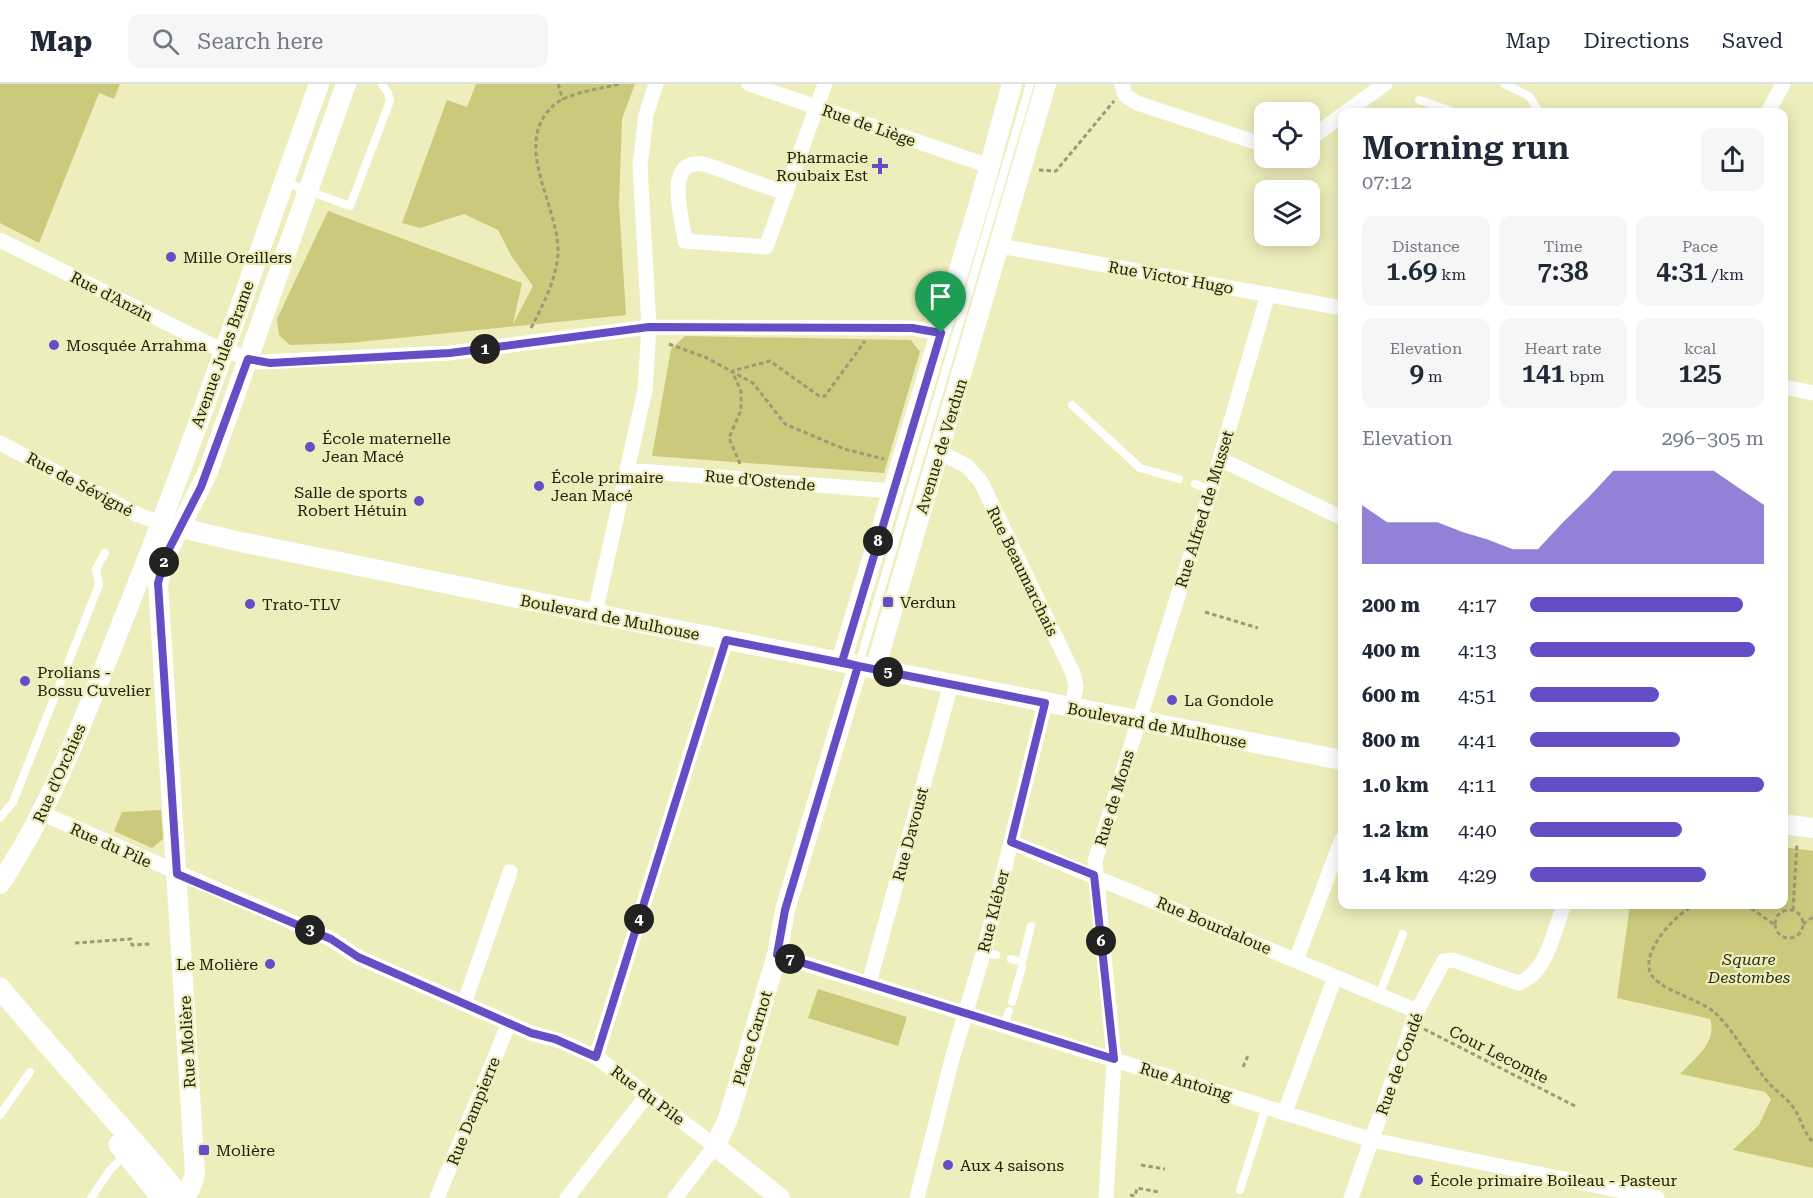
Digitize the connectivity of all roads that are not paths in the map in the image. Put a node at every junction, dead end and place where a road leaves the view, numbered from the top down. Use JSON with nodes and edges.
{"nodes":[{"id":1,"x":319,"y":84,"type":"edge"},
{"id":2,"x":346,"y":84,"type":"edge"},
{"id":3,"x":382,"y":84,"type":"edge"},
{"id":4,"x":656,"y":84,"type":"edge"},
{"id":5,"x":749,"y":84,"type":"edge"},
{"id":6,"x":825,"y":84,"type":"edge"},
{"id":7,"x":1012,"y":84,"type":"edge"},
{"id":8,"x":1030,"y":84,"type":"edge"},
{"id":9,"x":1046,"y":84,"type":"edge"},
{"id":10,"x":1385,"y":84,"type":"edge"},
{"id":11,"x":1503,"y":84,"type":"edge"},
{"id":12,"x":1783,"y":84,"type":"edge"},
{"id":13,"x":1122,"y":87,"type":"edge"},
{"id":14,"x":1419,"y":99,"type":"dead end"},
{"id":15,"x":816,"y":107,"type":"junction"},
{"id":16,"x":1352,"y":108,"type":"edge"},
{"id":17,"x":1444,"y":108,"type":"edge"},
{"id":18,"x":1536,"y":108,"type":"edge"},
{"id":19,"x":1770,"y":108,"type":"edge"},
{"id":20,"x":1338,"y":118,"type":"edge"},
{"id":21,"x":1320,"y":132,"type":"edge"},
{"id":22,"x":1254,"y":142,"type":"edge"},
{"id":23,"x":989,"y":166,"type":"junction"},
{"id":24,"x":284,"y":182,"type":"junction"},
{"id":25,"x":308,"y":190,"type":"junction"},
{"id":26,"x":785,"y":193,"type":"junction"},
{"id":27,"x":0,"y":240,"type":"edge"},
{"id":28,"x":1000,"y":246,"type":"junction"},
{"id":29,"x":1268,"y":294,"type":"junction"},
{"id":30,"x":1338,"y":307,"type":"edge"},
{"id":31,"x":649,"y":327,"type":"junction"},
{"id":32,"x":941,"y":333,"type":"junction"},
{"id":33,"x":223,"y":351,"type":"junction"},
{"id":34,"x":248,"y":359,"type":"junction"},
{"id":35,"x":1788,"y":388,"type":"edge"},
{"id":36,"x":1813,"y":393,"type":"edge"},
{"id":37,"x":1072,"y":405,"type":"dead end"},
{"id":38,"x":0,"y":442,"type":"edge"},
{"id":39,"x":939,"y":452,"type":"junction"},
{"id":40,"x":1220,"y":459,"type":"junction"},
{"id":41,"x":627,"y":470,"type":"junction"},
{"id":42,"x":1179,"y":479,"type":"dead end"},
{"id":43,"x":1195,"y":484,"type":"dead end"},
{"id":44,"x":1211,"y":490,"type":"junction"},
{"id":45,"x":892,"y":491,"type":"junction"},
{"id":46,"x":1338,"y":516,"type":"edge"},
{"id":47,"x":161,"y":523,"type":"junction"},
{"id":48,"x":181,"y":528,"type":"junction"},
{"id":49,"x":105,"y":553,"type":"dead end"},
{"id":50,"x":130,"y":602,"type":"junction"},
{"id":51,"x":159,"y":611,"type":"junction"},
{"id":52,"x":595,"y":613,"type":"junction"},
{"id":53,"x":726,"y":640,"type":"junction"},
{"id":54,"x":858,"y":666,"type":"junction"},
{"id":55,"x":951,"y":684,"type":"junction"},
{"id":56,"x":1045,"y":703,"type":"junction"},
{"id":57,"x":1072,"y":709,"type":"junction"},
{"id":58,"x":1137,"y":722,"type":"junction"},
{"id":59,"x":1338,"y":759,"type":"edge"},
{"id":60,"x":41,"y":813,"type":"junction"},
{"id":61,"x":0,"y":818,"type":"edge"},
{"id":62,"x":1011,"y":842,"type":"junction"},
{"id":63,"x":1338,"y":850,"type":"edge"},
{"id":64,"x":510,"y":872,"type":"dead end"},
{"id":65,"x":177,"y":874,"type":"junction"},
{"id":66,"x":1094,"y":875,"type":"junction"},
{"id":67,"x":0,"y":884,"type":"edge"},
{"id":68,"x":1562,"y":909,"type":"edge"},
{"id":69,"x":1031,"y":926,"type":"dead end"},
{"id":70,"x":1403,"y":934,"type":"dead end"},
{"id":71,"x":777,"y":955,"type":"junction"},
{"id":72,"x":1011,"y":959,"type":"dead end"},
{"id":73,"x":1296,"y":960,"type":"junction"},
{"id":74,"x":1022,"y":967,"type":"dead end"},
{"id":75,"x":1335,"y":977,"type":"junction"},
{"id":76,"x":869,"y":983,"type":"junction"},
{"id":77,"x":0,"y":988,"type":"edge"},
{"id":78,"x":1379,"y":995,"type":"junction"},
{"id":79,"x":1012,"y":1002,"type":"dead end"},
{"id":80,"x":464,"y":1004,"type":"junction"},
{"id":81,"x":965,"y":1013,"type":"junction"},
{"id":82,"x":1415,"y":1017,"type":"junction"},
{"id":83,"x":509,"y":1023,"type":"junction"},
{"id":84,"x":54,"y":1054,"type":"junction"},
{"id":85,"x":596,"y":1057,"type":"junction"},
{"id":86,"x":1114,"y":1059,"type":"junction"},
{"id":87,"x":30,"y":1072,"type":"dead end"},
{"id":88,"x":648,"y":1094,"type":"junction"},
{"id":89,"x":1266,"y":1107,"type":"junction"},
{"id":90,"x":1285,"y":1112,"type":"junction"},
{"id":91,"x":0,"y":1115,"type":"edge"},
{"id":92,"x":1372,"y":1140,"type":"junction"},
{"id":93,"x":715,"y":1146,"type":"junction"},
{"id":94,"x":126,"y":1154,"type":"junction"},
{"id":95,"x":1240,"y":1190,"type":"dead end"},
{"id":96,"x":1615,"y":1195,"type":"edge"},
{"id":97,"x":92,"y":1198,"type":"edge"},
{"id":98,"x":162,"y":1198,"type":"edge"},
{"id":99,"x":182,"y":1198,"type":"edge"},
{"id":100,"x":437,"y":1198,"type":"edge"},
{"id":101,"x":567,"y":1198,"type":"edge"},
{"id":102,"x":675,"y":1198,"type":"edge"},
{"id":103,"x":780,"y":1198,"type":"edge"},
{"id":104,"x":916,"y":1198,"type":"edge"},
{"id":105,"x":1106,"y":1198,"type":"edge"},
{"id":106,"x":1351,"y":1198,"type":"edge"},
{"id":107,"x":1657,"y":1198,"type":"edge"}],
"edges":[{"from":1,"to":24,"type":"street","name":"Avenue Jules Brame"},
{"from":2,"to":25,"type":"street","name":"Avenue Jules Brame"},
{"from":3,"to":25,"type":"lane"},
{"from":4,"to":31,"type":"street"},
{"from":5,"to":15,"type":"street","name":"Rue de Liège"},
{"from":6,"to":15,"type":"street"},
{"from":7,"to":23,"type":"street","name":"Avenue de Verdun"},
{"from":8,"to":54,"type":"lane"},
{"from":9,"to":28,"type":"street","name":"Avenue de Verdun"},
{"from":10,"to":16,"type":"street"},
{"from":11,"to":18,"type":"lane"},
{"from":12,"to":19,"type":"street"},
{"from":13,"to":22,"type":"street"},
{"from":14,"to":17,"type":"lane"},
{"from":15,"to":23,"type":"street","name":"Rue de Liège"},
{"from":15,"to":26,"type":"street"},
{"from":20,"to":21,"type":"street"},
{"from":23,"to":32,"type":"street","name":"Avenue de Verdun"},
{"from":24,"to":25,"type":"lane"},
{"from":24,"to":33,"type":"street","name":"Avenue Jules Brame"},
{"from":25,"to":34,"type":"street","name":"Avenue Jules Brame"},
{"from":26,"to":26,"type":"street"},
{"from":27,"to":33,"type":"street","name":"Rue d'Anzin"},
{"from":28,"to":29,"type":"street","name":"Rue Victor Hugo"},
{"from":28,"to":39,"type":"street","name":"Avenue de Verdun"},
{"from":29,"to":30,"type":"street","name":"Rue Victor Hugo"},
{"from":29,"to":40,"type":"street","name":"Rue Alfred de Musset"},
{"from":31,"to":32,"type":"street","name":"Rue d'Anzin"},
{"from":31,"to":34,"type":"street","name":"Rue d'Anzin"},
{"from":31,"to":41,"type":"street"},
{"from":32,"to":45,"type":"street","name":"Avenue de Verdun"},
{"from":33,"to":34,"type":"street","name":"Rue d'Anzin"},
{"from":33,"to":47,"type":"street","name":"Avenue Jules Brame"},
{"from":34,"to":48,"type":"street","name":"Avenue Jules Brame"},
{"from":35,"to":36,"type":"street"},
{"from":37,"to":42,"type":"lane"},
{"from":38,"to":47,"type":"street","name":"Rue de Sévigné"},
{"from":39,"to":54,"type":"street","name":"Avenue de Verdun"},
{"from":39,"to":57,"type":"street","name":"Rue Beaumarchais"},
{"from":40,"to":44,"type":"street","name":"Rue Alfred de Musset"},
{"from":40,"to":46,"type":"street"},
{"from":41,"to":45,"type":"street","name":"Rue d'Ostende"},
{"from":41,"to":52,"type":"street"},
{"from":43,"to":44,"type":"lane"},
{"from":44,"to":58,"type":"street","name":"Rue Alfred de Musset"},
{"from":45,"to":54,"type":"street","name":"Avenue de Verdun"},
{"from":47,"to":48,"type":"street","name":"Boulevard de Mulhouse"},
{"from":47,"to":50,"type":"street","name":"Rue d'Orchies"},
{"from":48,"to":51,"type":"street","name":"Rue Molière"},
{"from":48,"to":52,"type":"street","name":"Boulevard de Mulhouse"},
{"from":49,"to":61,"type":"lane"},
{"from":50,"to":51,"type":"street"},
{"from":50,"to":60,"type":"street","name":"Rue d'Orchies"},
{"from":51,"to":65,"type":"street","name":"Rue Molière"},
{"from":52,"to":53,"type":"street","name":"Boulevard de Mulhouse"},
{"from":53,"to":54,"type":"street","name":"Boulevard de Mulhouse"},
{"from":53,"to":85,"type":"street"},
{"from":54,"to":55,"type":"street","name":"Boulevard de Mulhouse"},
{"from":54,"to":71,"type":"street","name":"Place Carnot"},
{"from":55,"to":56,"type":"street","name":"Boulevard de Mulhouse"},
{"from":55,"to":76,"type":"street","name":"Rue Davoust"},
{"from":56,"to":57,"type":"street","name":"Boulevard de Mulhouse"},
{"from":56,"to":62,"type":"street","name":"Rue Kléber"},
{"from":57,"to":58,"type":"street","name":"Boulevard de Mulhouse"},
{"from":58,"to":59,"type":"street","name":"Boulevard de Mulhouse"},
{"from":58,"to":66,"type":"street","name":"Rue de Mons"},
{"from":60,"to":65,"type":"street","name":"Rue du Pile"},
{"from":60,"to":67,"type":"street","name":"Rue d'Orchies"},
{"from":62,"to":66,"type":"street","name":"Rue Bourdaloue"},
{"from":62,"to":81,"type":"street","name":"Rue Kléber"},
{"from":63,"to":73,"type":"street"},
{"from":64,"to":80,"type":"street"},
{"from":65,"to":80,"type":"street","name":"Rue du Pile"},
{"from":65,"to":99,"type":"street","name":"Rue Molière"},
{"from":66,"to":73,"type":"street","name":"Rue Bourdaloue"},
{"from":66,"to":86,"type":"street","name":"Rue de Mons"},
{"from":68,"to":82,"type":"street","name":"Rue de Condé"},
{"from":69,"to":72,"type":"lane"},
{"from":70,"to":78,"type":"lane"},
{"from":71,"to":76,"type":"street"},
{"from":71,"to":93,"type":"street","name":"Place Carnot"},
{"from":73,"to":75,"type":"street","name":"Rue Bourdaloue"},
{"from":74,"to":79,"type":"lane"},
{"from":75,"to":78,"type":"street","name":"Rue Bourdaloue"},
{"from":75,"to":90,"type":"street"},
{"from":76,"to":81,"type":"street"},
{"from":77,"to":84,"type":"main road"},
{"from":78,"to":82,"type":"street","name":"Rue Bourdaloue"},
{"from":80,"to":83,"type":"street","name":"Rue du Pile"},
{"from":81,"to":86,"type":"street","name":"Rue Antoing"},
{"from":81,"to":104,"type":"street"},
{"from":82,"to":92,"type":"street","name":"Rue de Condé"},
{"from":83,"to":85,"type":"street","name":"Rue du Pile"},
{"from":83,"to":100,"type":"street","name":"Rue Dampierre"},
{"from":84,"to":94,"type":"main road"},
{"from":84,"to":99,"type":"main road"},
{"from":85,"to":88,"type":"street","name":"Rue du Pile"},
{"from":86,"to":89,"type":"street","name":"Rue Antoing"},
{"from":86,"to":105,"type":"street","name":"Rue de Mons"},
{"from":87,"to":91,"type":"lane"},
{"from":88,"to":93,"type":"street","name":"Rue du Pile"},
{"from":88,"to":101,"type":"street"},
{"from":89,"to":90,"type":"street","name":"Rue Antoing"},
{"from":89,"to":95,"type":"lane"},
{"from":90,"to":92,"type":"street","name":"Rue Antoing"},
{"from":92,"to":96,"type":"street","name":"Rue Antoing"},
{"from":92,"to":106,"type":"street","name":"Rue de Condé"},
{"from":93,"to":102,"type":"street"},
{"from":93,"to":103,"type":"street","name":"Rue du Pile"},
{"from":94,"to":97,"type":"lane"},
{"from":94,"to":98,"type":"main road"},
{"from":96,"to":107,"type":"street","name":"Rue Antoing"}]}
